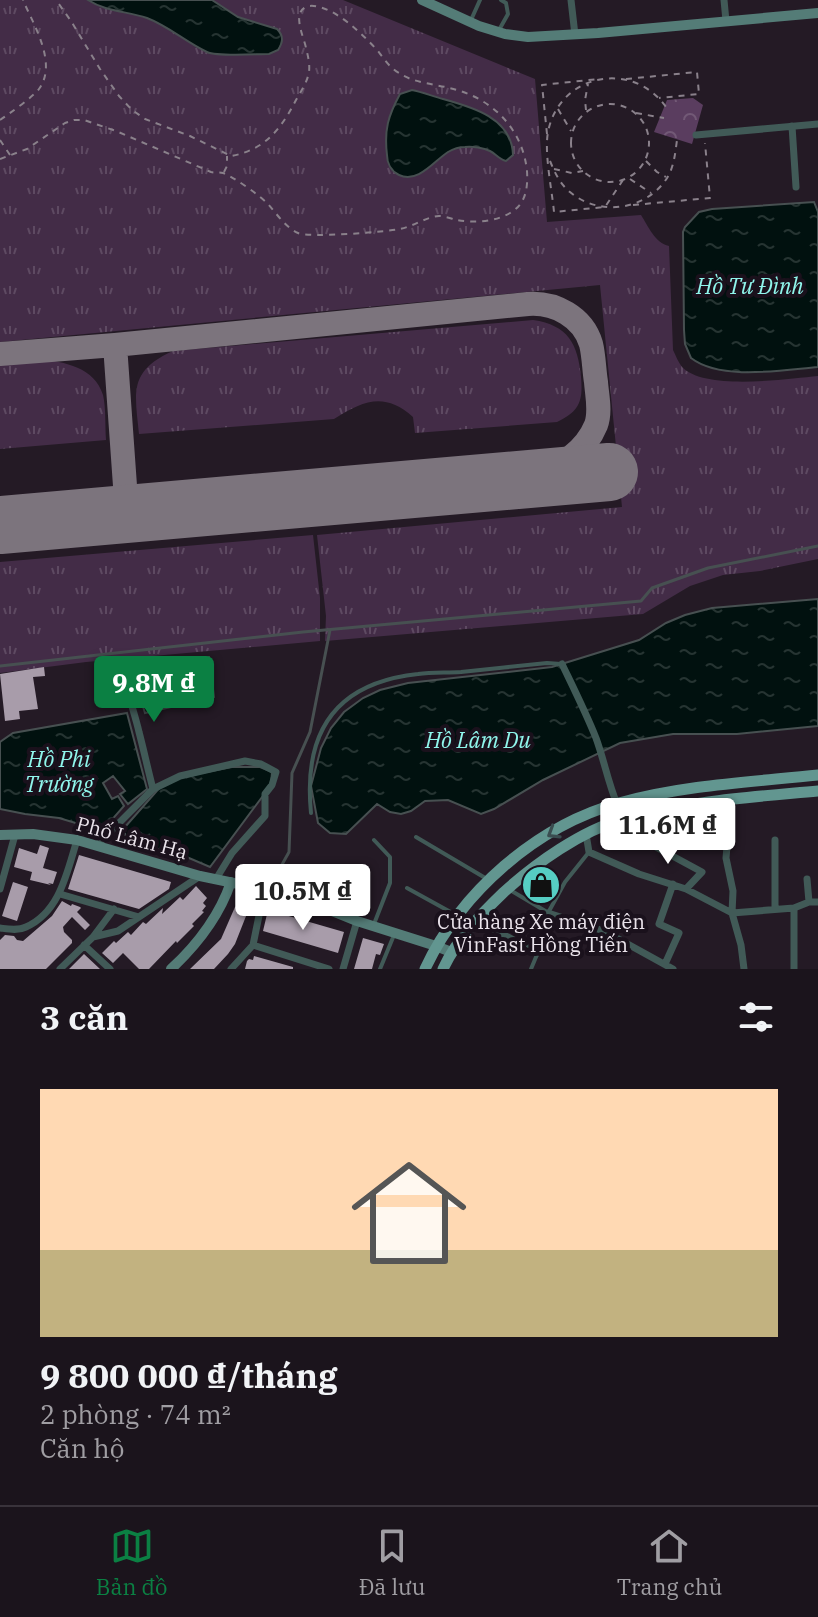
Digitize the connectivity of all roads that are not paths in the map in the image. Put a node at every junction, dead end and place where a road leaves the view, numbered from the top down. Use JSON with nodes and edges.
{"nodes":[{"id":1,"x":480,"y":0,"type":"edge"},
{"id":2,"x":501,"y":0,"type":"edge"},
{"id":3,"x":571,"y":0,"type":"edge"},
{"id":4,"x":724,"y":0,"type":"edge"},
{"id":5,"x":429,"y":2,"type":"edge"},
{"id":6,"x":818,"y":13,"type":"edge"},
{"id":7,"x":726,"y":21,"type":"junction"},
{"id":8,"x":470,"y":22,"type":"junction"},
{"id":9,"x":497,"y":32,"type":"junction"},
{"id":10,"x":575,"y":35,"type":"junction"},
{"id":11,"x":818,"y":124,"type":"edge"},
{"id":12,"x":792,"y":126,"type":"junction"},
{"id":13,"x":700,"y":134,"type":"road end"},
{"id":14,"x":796,"y":187,"type":"dead end"},
{"id":15,"x":126,"y":662,"type":"dead end"},
{"id":16,"x":562,"y":664,"type":"joint"},
{"id":17,"x":818,"y":775,"type":"edge"},
{"id":18,"x":153,"y":789,"type":"junction"},
{"id":19,"x":818,"y":791,"type":"edge"},
{"id":20,"x":731,"y":800,"type":"junction"},
{"id":21,"x":617,"y":804,"type":"junction"},
{"id":22,"x":658,"y":811,"type":"junction"},
{"id":23,"x":311,"y":813,"type":"dead end"},
{"id":24,"x":586,"y":834,"type":"junction"},
{"id":25,"x":0,"y":835,"type":"edge"},
{"id":26,"x":15,"y":835,"type":"junction"},
{"id":27,"x":416,"y":837,"type":"dead end"},
{"id":28,"x":77,"y":840,"type":"junction"},
{"id":29,"x":374,"y":840,"type":"dead end"},
{"id":30,"x":775,"y":840,"type":"dead end"},
{"id":31,"x":96,"y":846,"type":"junction"},
{"id":32,"x":589,"y":852,"type":"junction"},
{"id":33,"x":200,"y":876,"type":"junction"},
{"id":34,"x":216,"y":879,"type":"junction"},
{"id":35,"x":807,"y":879,"type":"dead end"},
{"id":36,"x":489,"y":880,"type":"junction"},
{"id":37,"x":231,"y":882,"type":"junction"},
{"id":38,"x":673,"y":884,"type":"junction"},
{"id":39,"x":407,"y":888,"type":"dead end"},
{"id":40,"x":0,"y":889,"type":"edge"},
{"id":41,"x":508,"y":889,"type":"junction"},
{"id":42,"x":686,"y":889,"type":"junction"},
{"id":43,"x":264,"y":891,"type":"junction"},
{"id":44,"x":60,"y":894,"type":"junction"},
{"id":45,"x":814,"y":902,"type":"edge"},
{"id":46,"x":794,"y":908,"type":"junction"},
{"id":47,"x":114,"y":909,"type":"junction"},
{"id":48,"x":775,"y":909,"type":"junction"},
{"id":49,"x":548,"y":913,"type":"junction"},
{"id":50,"x":732,"y":913,"type":"junction"},
{"id":51,"x":458,"y":916,"type":"junction"},
{"id":52,"x":139,"y":917,"type":"junction"},
{"id":53,"x":477,"y":920,"type":"junction"},
{"id":54,"x":357,"y":921,"type":"junction"},
{"id":55,"x":373,"y":926,"type":"junction"},
{"id":56,"x":0,"y":928,"type":"edge"},
{"id":57,"x":395,"y":933,"type":"junction"},
{"id":58,"x":93,"y":937,"type":"junction"},
{"id":59,"x":84,"y":945,"type":"junction"},
{"id":60,"x":253,"y":945,"type":"junction"},
{"id":61,"x":436,"y":946,"type":"junction"},
{"id":62,"x":451,"y":952,"type":"junction"},
{"id":63,"x":537,"y":953,"type":"junction"},
{"id":64,"x":665,"y":964,"type":"junction"},
{"id":65,"x":60,"y":969,"type":"edge"},
{"id":66,"x":110,"y":969,"type":"edge"},
{"id":67,"x":171,"y":969,"type":"edge"},
{"id":68,"x":231,"y":969,"type":"edge"},
{"id":69,"x":329,"y":969,"type":"edge"},
{"id":70,"x":343,"y":969,"type":"edge"},
{"id":71,"x":380,"y":969,"type":"edge"},
{"id":72,"x":425,"y":969,"type":"edge"},
{"id":73,"x":443,"y":969,"type":"edge"},
{"id":74,"x":531,"y":969,"type":"edge"},
{"id":75,"x":673,"y":969,"type":"edge"},
{"id":76,"x":744,"y":969,"type":"edge"},
{"id":77,"x":794,"y":969,"type":"edge"}],
"edges":[{"from":1,"to":8,"type":"lane"},
{"from":2,"to":9,"type":"lane"},
{"from":3,"to":10,"type":"street"},
{"from":4,"to":7,"type":"street"},
{"from":5,"to":8,"type":"street"},
{"from":6,"to":7,"type":"street"},
{"from":7,"to":10,"type":"street"},
{"from":8,"to":9,"type":"street"},
{"from":9,"to":10,"type":"street"},
{"from":11,"to":12,"type":"street"},
{"from":12,"to":13,"type":"street"},
{"from":12,"to":14,"type":"street"},
{"from":15,"to":18,"type":"street"},
{"from":16,"to":21,"type":"street"},
{"from":16,"to":23,"type":"lane"},
{"from":17,"to":21,"type":"main road"},
{"from":18,"to":31,"type":"street"},
{"from":18,"to":34,"type":"street"},
{"from":19,"to":20,"type":"main road"},
{"from":20,"to":22,"type":"main road"},
{"from":20,"to":50,"type":"street"},
{"from":21,"to":36,"type":"main road","one_way":true},
{"from":22,"to":24,"type":"main road"},
{"from":22,"to":42,"type":"street"},
{"from":24,"to":32,"type":"street"},
{"from":24,"to":41,"type":"main road"},
{"from":25,"to":26,"type":"street","name":"Phố Lâm Hạ"},
{"from":26,"to":28,"type":"street","name":"Phố Lâm Hạ"},
{"from":26,"to":40,"type":"street"},
{"from":27,"to":36,"type":"lane"},
{"from":28,"to":31,"type":"street","name":"Phố Lâm Hạ"},
{"from":28,"to":44,"type":"street"},
{"from":29,"to":55,"type":"lane"},
{"from":30,"to":48,"type":"street"},
{"from":31,"to":33,"type":"street","name":"Phố Lâm Hạ"},
{"from":32,"to":38,"type":"street"},
{"from":32,"to":49,"type":"lane"},
{"from":33,"to":34,"type":"street","name":"Phố Lâm Hạ"},
{"from":33,"to":52,"type":"street"},
{"from":34,"to":37,"type":"street","name":"Phố Lâm Hạ"},
{"from":35,"to":45,"type":"street"},
{"from":36,"to":51,"type":"main road"},
{"from":37,"to":43,"type":"street","name":"Phố Lâm Hạ"},
{"from":37,"to":67,"type":"street"},
{"from":38,"to":42,"type":"street"},
{"from":38,"to":64,"type":"street"},
{"from":39,"to":51,"type":"lane"},
{"from":41,"to":49,"type":"lane"},
{"from":41,"to":53,"type":"main road"},
{"from":42,"to":50,"type":"street"},
{"from":43,"to":54,"type":"street","name":"Phố Lâm Hạ"},
{"from":43,"to":60,"type":"street"},
{"from":44,"to":47,"type":"street"},
{"from":44,"to":56,"type":"street"},
{"from":45,"to":46,"type":"street"},
{"from":46,"to":48,"type":"street"},
{"from":46,"to":77,"type":"street"},
{"from":47,"to":52,"type":"street"},
{"from":47,"to":58,"type":"street"},
{"from":48,"to":50,"type":"street"},
{"from":49,"to":63,"type":"lane"},
{"from":49,"to":64,"type":"street"},
{"from":50,"to":76,"type":"street"},
{"from":51,"to":61,"type":"main road"},
{"from":52,"to":58,"type":"street"},
{"from":53,"to":62,"type":"main road"},
{"from":53,"to":63,"type":"street"},
{"from":54,"to":55,"type":"street","name":"Phố Lâm Hạ"},
{"from":54,"to":70,"type":"street"},
{"from":55,"to":57,"type":"street","name":"Phố Lâm Hạ"},
{"from":57,"to":61,"type":"street","name":"Phố Lâm Hạ"},
{"from":57,"to":71,"type":"lane"},
{"from":58,"to":59,"type":"street"},
{"from":59,"to":65,"type":"street"},
{"from":59,"to":66,"type":"street"},
{"from":60,"to":68,"type":"street"},
{"from":60,"to":69,"type":"street"},
{"from":61,"to":62,"type":"street","name":"Phố Lâm Hạ"},
{"from":61,"to":72,"type":"main road"},
{"from":62,"to":73,"type":"main road"},
{"from":63,"to":74,"type":"lane"},
{"from":64,"to":75,"type":"street"}]}
